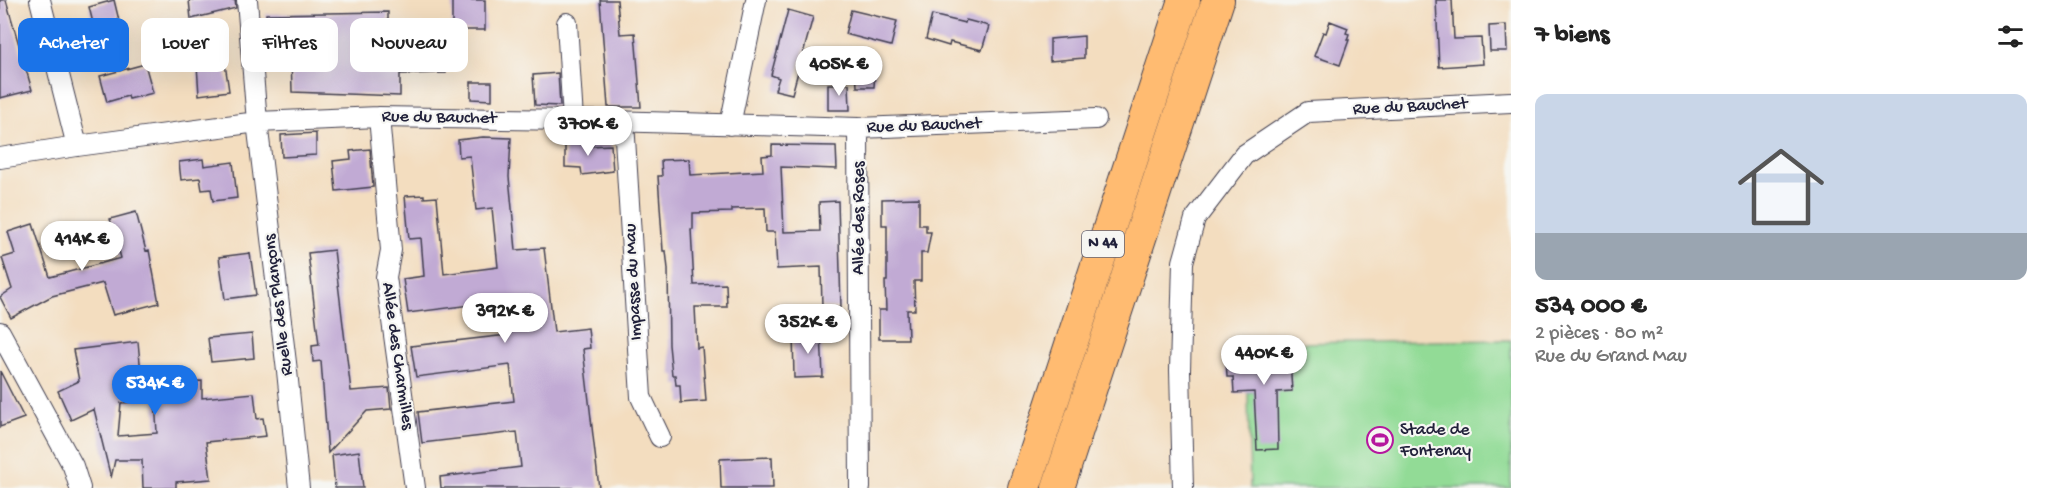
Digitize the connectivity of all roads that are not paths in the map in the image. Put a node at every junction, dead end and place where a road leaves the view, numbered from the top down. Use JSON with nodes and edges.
{"nodes":[{"id":1,"x":40,"y":0,"type":"edge"},
{"id":2,"x":247,"y":0,"type":"edge"},
{"id":3,"x":756,"y":0,"type":"edge"},
{"id":4,"x":1184,"y":0,"type":"edge"},
{"id":5,"x":1218,"y":0,"type":"edge"},
{"id":6,"x":567,"y":23,"type":"dead end"},
{"id":7,"x":1511,"y":102,"type":"edge"},
{"id":8,"x":379,"y":117,"type":"junction"},
{"id":9,"x":1096,"y":119,"type":"dead end"},
{"id":10,"x":573,"y":120,"type":"junction"},
{"id":11,"x":257,"y":122,"type":"junction"},
{"id":12,"x":624,"y":122,"type":"junction"},
{"id":13,"x":730,"y":125,"type":"junction"},
{"id":14,"x":858,"y":128,"type":"junction"},
{"id":15,"x":77,"y":146,"type":"junction"},
{"id":16,"x":0,"y":158,"type":"edge"},
{"id":17,"x":0,"y":332,"type":"edge"},
{"id":18,"x":660,"y":437,"type":"dead end"},
{"id":19,"x":80,"y":488,"type":"edge"},
{"id":20,"x":299,"y":488,"type":"edge"},
{"id":21,"x":415,"y":488,"type":"edge"},
{"id":22,"x":860,"y":488,"type":"edge"},
{"id":23,"x":1024,"y":488,"type":"edge"},
{"id":24,"x":1058,"y":488,"type":"edge"},
{"id":25,"x":1184,"y":488,"type":"edge"}],
"edges":[{"from":1,"to":15,"type":"street"},
{"from":2,"to":11,"type":"street","name":"Ruelle des Plançons"},
{"from":3,"to":13,"type":"street"},
{"from":4,"to":23,"type":"main road","number":"N 44"},
{"from":5,"to":24,"type":"main road","number":"N 44"},
{"from":6,"to":10,"type":"street"},
{"from":7,"to":25,"type":"street","name":"Rue du Bauchet"},
{"from":8,"to":10,"type":"street","name":"Rue du Bauchet"},
{"from":8,"to":11,"type":"street","name":"Rue du Bauchet"},
{"from":8,"to":21,"type":"street","name":"Allée des Charmilles"},
{"from":9,"to":14,"type":"street","name":"Rue du Bauchet"},
{"from":10,"to":12,"type":"street","name":"Rue du Bauchet"},
{"from":11,"to":15,"type":"street","name":"Rue du Bauchet"},
{"from":11,"to":20,"type":"street","name":"Ruelle des Plançons"},
{"from":12,"to":13,"type":"street","name":"Rue du Bauchet"},
{"from":12,"to":18,"type":"street","name":"Impasse du Mau"},
{"from":13,"to":14,"type":"street","name":"Rue du Bauchet"},
{"from":14,"to":22,"type":"street","name":"Allée des Roses"},
{"from":15,"to":16,"type":"street","name":"Rue du Bauchet"},
{"from":17,"to":19,"type":"street"}]}
